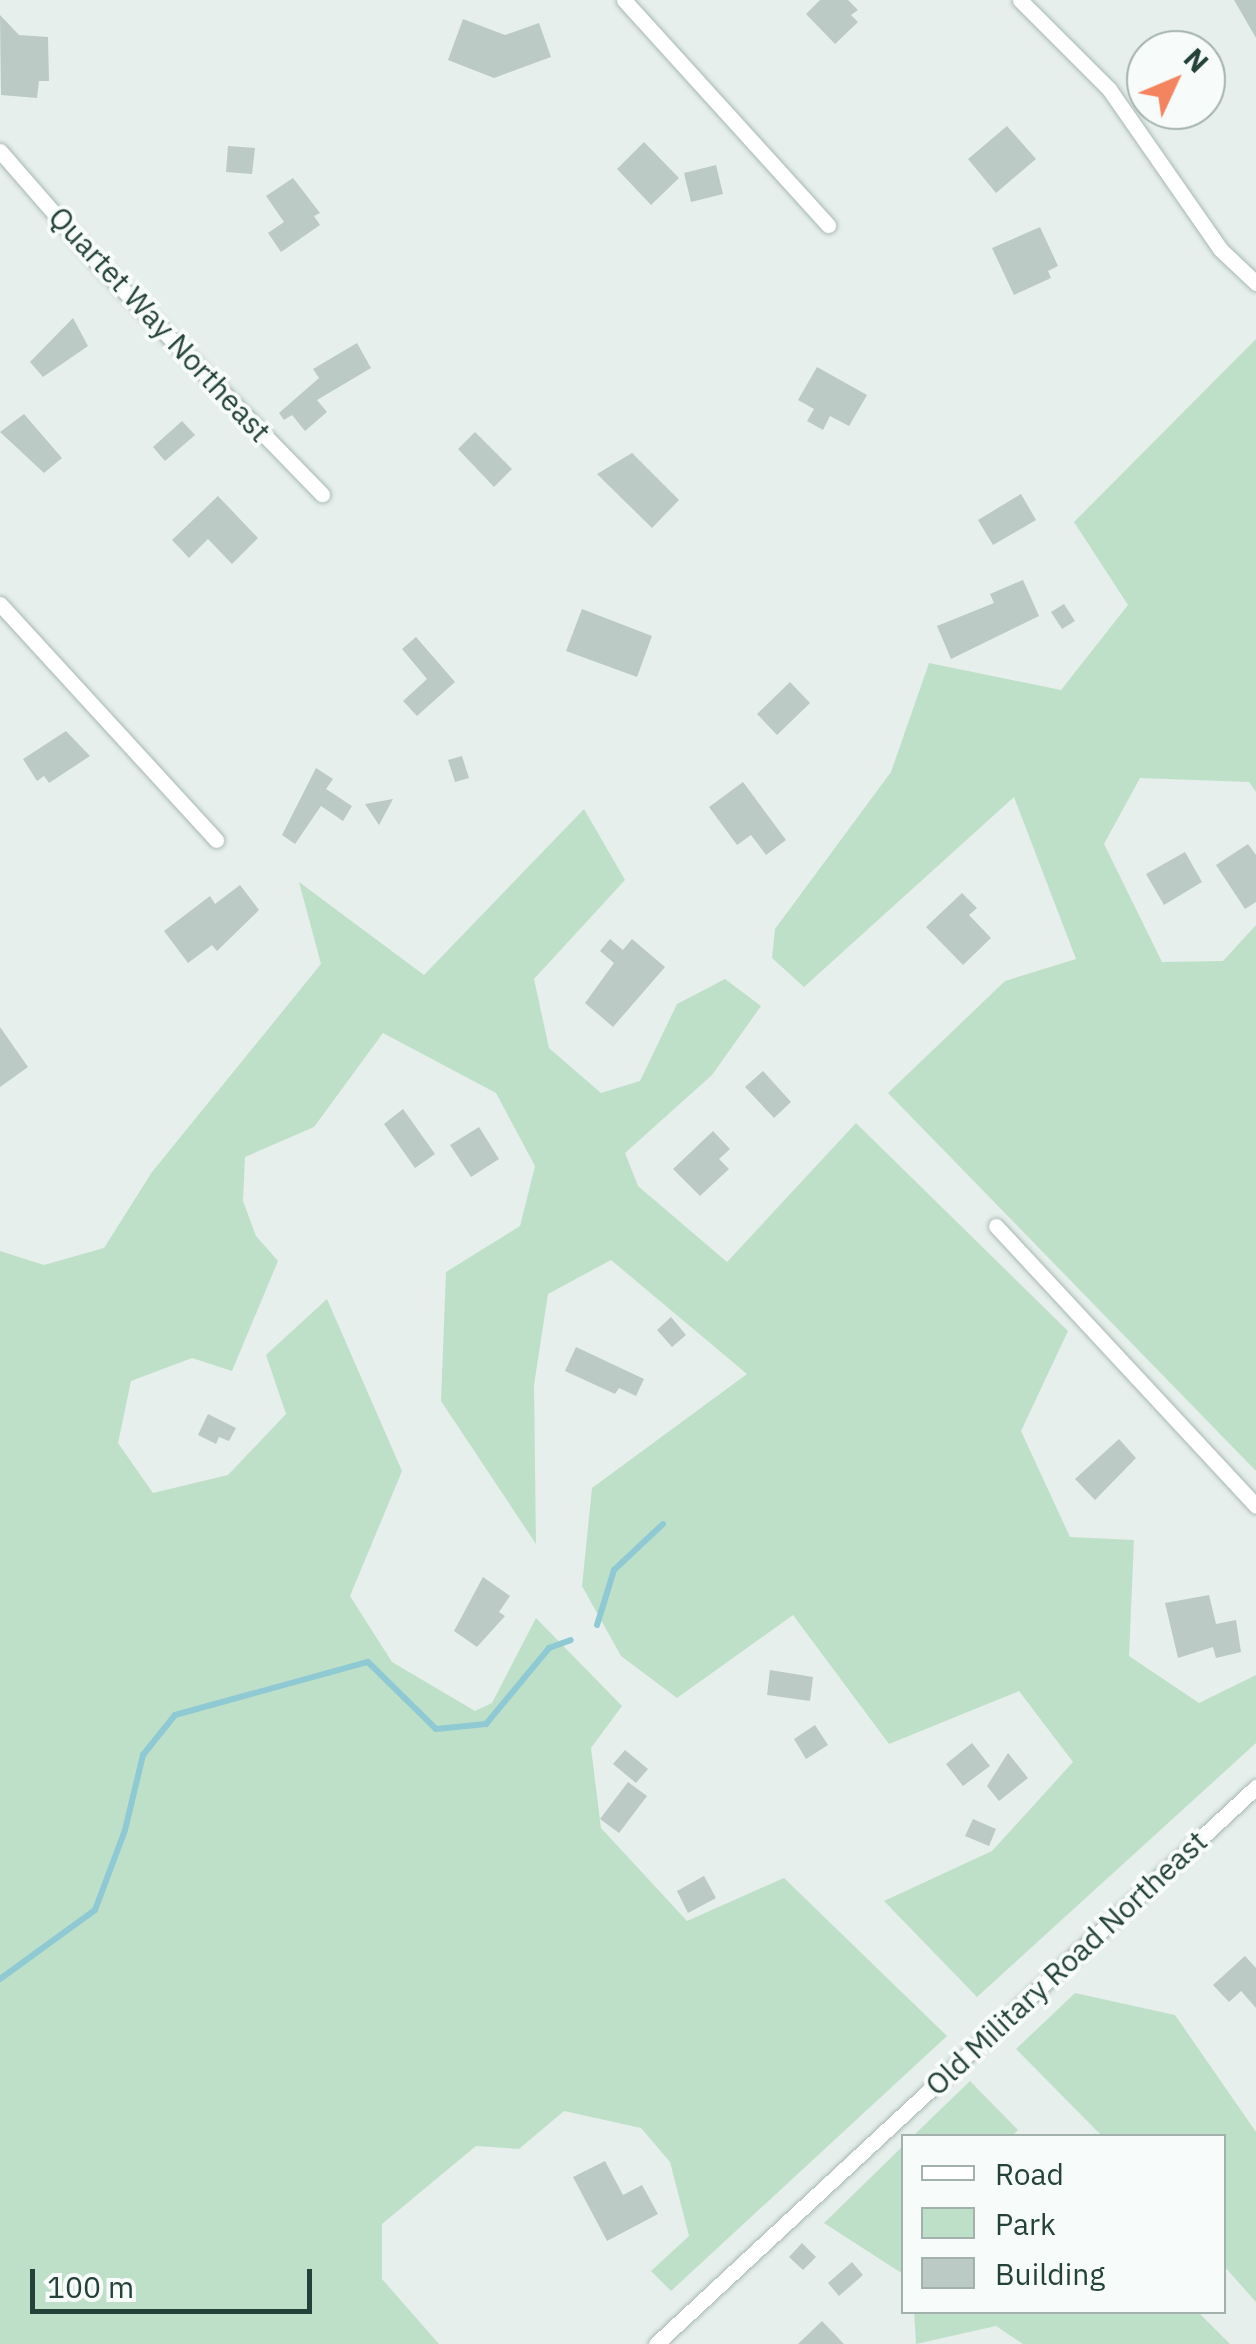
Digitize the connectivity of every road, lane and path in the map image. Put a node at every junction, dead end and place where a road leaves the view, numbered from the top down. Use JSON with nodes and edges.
{"nodes":[{"id":1,"x":624,"y":0,"type":"edge"},
{"id":2,"x":1020,"y":0,"type":"edge"},
{"id":3,"x":0,"y":151,"type":"edge"},
{"id":4,"x":828,"y":225,"type":"dead end"},
{"id":5,"x":1256,"y":283,"type":"edge"},
{"id":6,"x":322,"y":494,"type":"dead end"},
{"id":7,"x":0,"y":604,"type":"edge"},
{"id":8,"x":216,"y":840,"type":"dead end"},
{"id":9,"x":996,"y":1226,"type":"dead end"},
{"id":10,"x":1256,"y":1506,"type":"edge"},
{"id":11,"x":1256,"y":1787,"type":"edge"},
{"id":12,"x":656,"y":2344,"type":"edge"}],
"edges":[{"from":1,"to":4,"type":"street"},
{"from":2,"to":5,"type":"street"},
{"from":3,"to":6,"type":"street","name":"Quartet Way Northeast"},
{"from":7,"to":8,"type":"street"},
{"from":9,"to":10,"type":"street"},
{"from":11,"to":12,"type":"street","name":"Old Military Road Northeast"}]}
